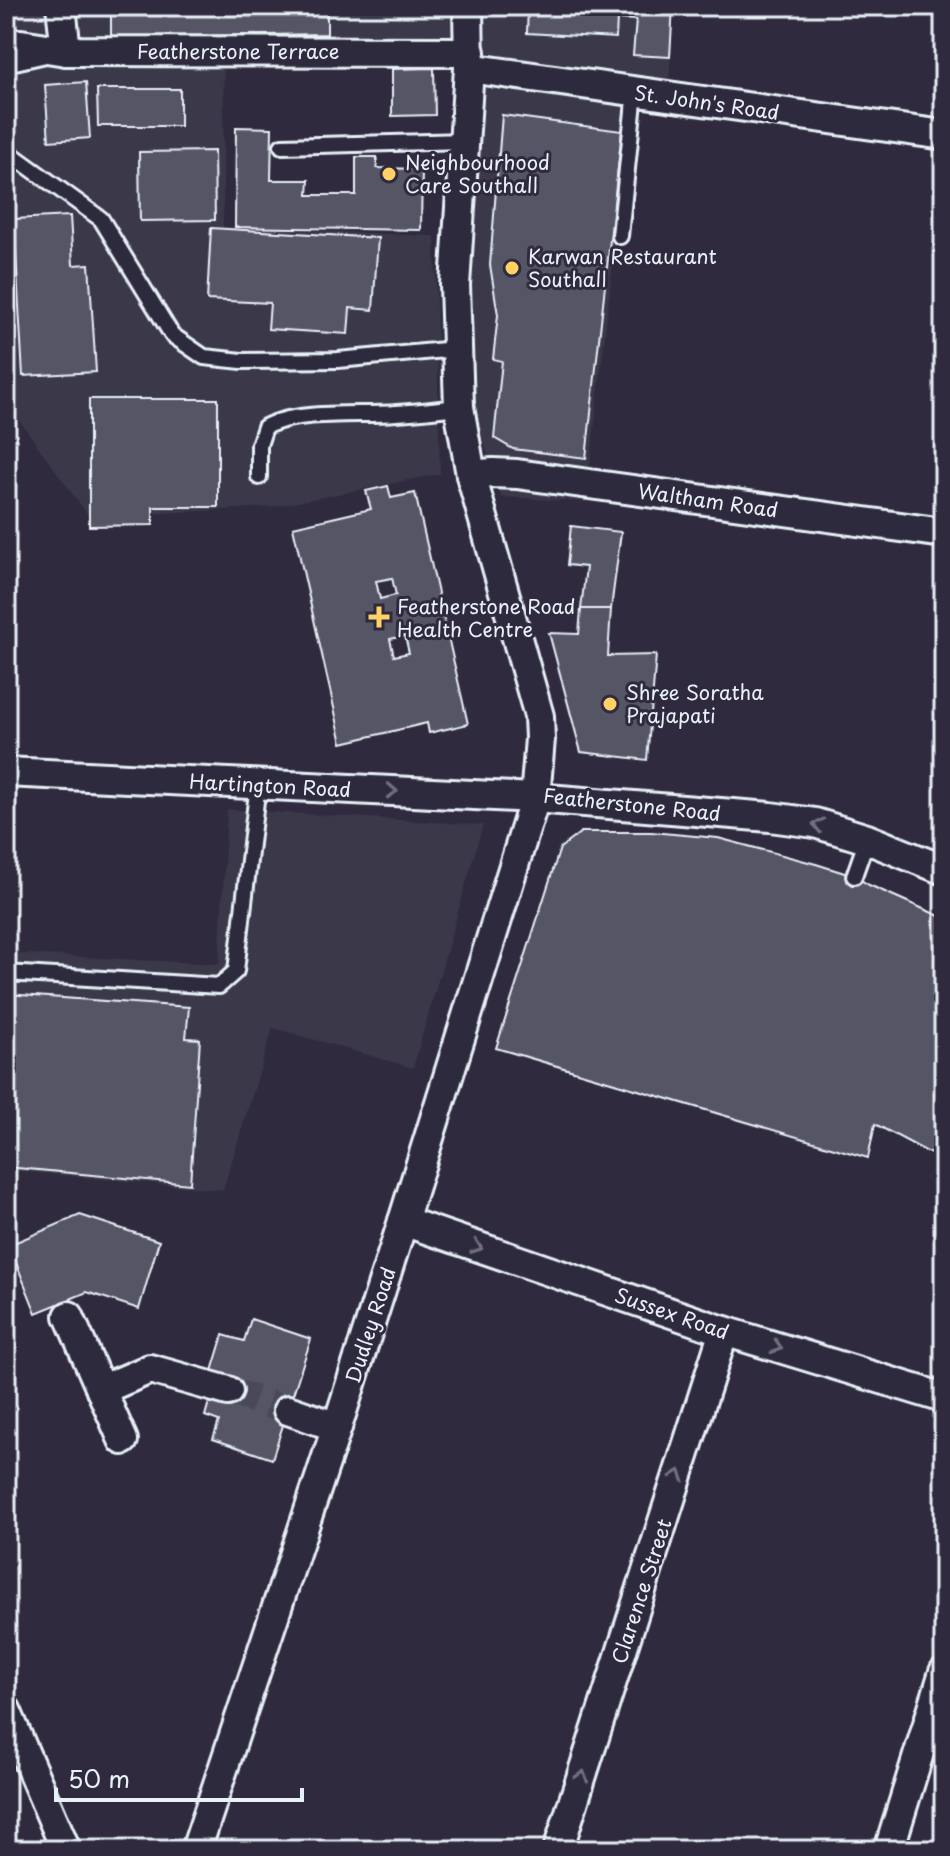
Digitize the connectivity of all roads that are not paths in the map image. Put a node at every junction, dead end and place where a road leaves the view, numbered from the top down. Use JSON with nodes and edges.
{"nodes":[{"id":1,"x":61,"y":6,"type":"edge"},
{"id":2,"x":468,"y":6,"type":"edge"},
{"id":3,"x":6,"y":44,"type":"edge"},
{"id":4,"x":66,"y":51,"type":"junction"},
{"id":5,"x":470,"y":60,"type":"junction"},
{"id":6,"x":6,"y":64,"type":"edge"},
{"id":7,"x":635,"y":92,"type":"junction"},
{"id":8,"x":944,"y":135,"type":"edge"},
{"id":9,"x":465,"y":141,"type":"junction"},
{"id":10,"x":282,"y":146,"type":"dead end"},
{"id":11,"x":6,"y":147,"type":"edge"},
{"id":12,"x":620,"y":236,"type":"dead end"},
{"id":13,"x":456,"y":349,"type":"junction"},
{"id":14,"x":459,"y":407,"type":"junction"},
{"id":15,"x":471,"y":475,"type":"junction"},
{"id":16,"x":259,"y":477,"type":"dead end"},
{"id":17,"x":944,"y":533,"type":"edge"},
{"id":18,"x":6,"y":772,"type":"edge"},
{"id":19,"x":258,"y":784,"type":"junction"},
{"id":20,"x":535,"y":798,"type":"junction"},
{"id":21,"x":867,"y":839,"type":"junction"},
{"id":22,"x":944,"y":870,"type":"edge"},
{"id":23,"x":854,"y":876,"type":"dead end"},
{"id":24,"x":6,"y":973,"type":"edge"},
{"id":25,"x":403,"y":1221,"type":"junction"},
{"id":26,"x":69,"y":1316,"type":"dead end"},
{"id":27,"x":724,"y":1331,"type":"junction"},
{"id":28,"x":101,"y":1390,"type":"junction"},
{"id":29,"x":228,"y":1391,"type":"tunnel mouth"},
{"id":30,"x":944,"y":1398,"type":"edge"},
{"id":31,"x":288,"y":1410,"type":"tunnel mouth"},
{"id":32,"x":337,"y":1427,"type":"junction"},
{"id":33,"x":123,"y":1440,"type":"dead end"},
{"id":34,"x":944,"y":1672,"type":"edge"},
{"id":35,"x":6,"y":1710,"type":"edge"},
{"id":36,"x":66,"y":1850,"type":"edge"},
{"id":37,"x":196,"y":1850,"type":"edge"},
{"id":38,"x":558,"y":1850,"type":"edge"},
{"id":39,"x":889,"y":1850,"type":"edge"}],
"edges":[{"from":1,"to":4,"type":"street"},
{"from":2,"to":5,"type":"street","name":"Featherstone Road"},
{"from":3,"to":4,"type":"street","name":"Featherstone Terrace"},
{"from":4,"to":5,"type":"street","name":"Featherstone Terrace"},
{"from":4,"to":6,"type":"lane"},
{"from":5,"to":7,"type":"street","name":"St. John's Road"},
{"from":5,"to":9,"type":"street","name":"Featherstone Road"},
{"from":7,"to":8,"type":"street","name":"St. John's Road"},
{"from":7,"to":12,"type":"lane"},
{"from":9,"to":10,"type":"lane"},
{"from":9,"to":13,"type":"street","name":"Featherstone Road"},
{"from":11,"to":13,"type":"lane"},
{"from":13,"to":14,"type":"street","name":"Featherstone Road"},
{"from":14,"to":15,"type":"street","name":"Featherstone Road"},
{"from":14,"to":16,"type":"lane"},
{"from":15,"to":17,"type":"street","name":"Waltham Road"},
{"from":15,"to":20,"type":"street","name":"Featherstone Road"},
{"from":18,"to":19,"type":"street","name":"Hartington Road"},
{"from":19,"to":20,"type":"street","name":"Hartington Road","one_way":true},
{"from":19,"to":24,"type":"lane"},
{"from":21,"to":20,"type":"street","name":"Featherstone Road","one_way":true},
{"from":20,"to":25,"type":"street","name":"Dudley Road"},
{"from":21,"to":22,"type":"street","name":"Featherstone Road"},
{"from":21,"to":23,"type":"lane"},
{"from":25,"to":27,"type":"street","name":"Sussex Road","one_way":true},
{"from":25,"to":32,"type":"street","name":"Dudley Road"},
{"from":26,"to":28,"type":"street"},
{"from":27,"to":30,"type":"street","name":"Sussex Road","one_way":true},
{"from":38,"to":27,"type":"street","name":"Clarence Street","one_way":true},
{"from":28,"to":29,"type":"street"},
{"from":28,"to":33,"type":"street"},
{"from":31,"to":32,"type":"street"},
{"from":32,"to":37,"type":"street","name":"Dudley Road"},
{"from":34,"to":39,"type":"street"},
{"from":35,"to":36,"type":"street"}]}
